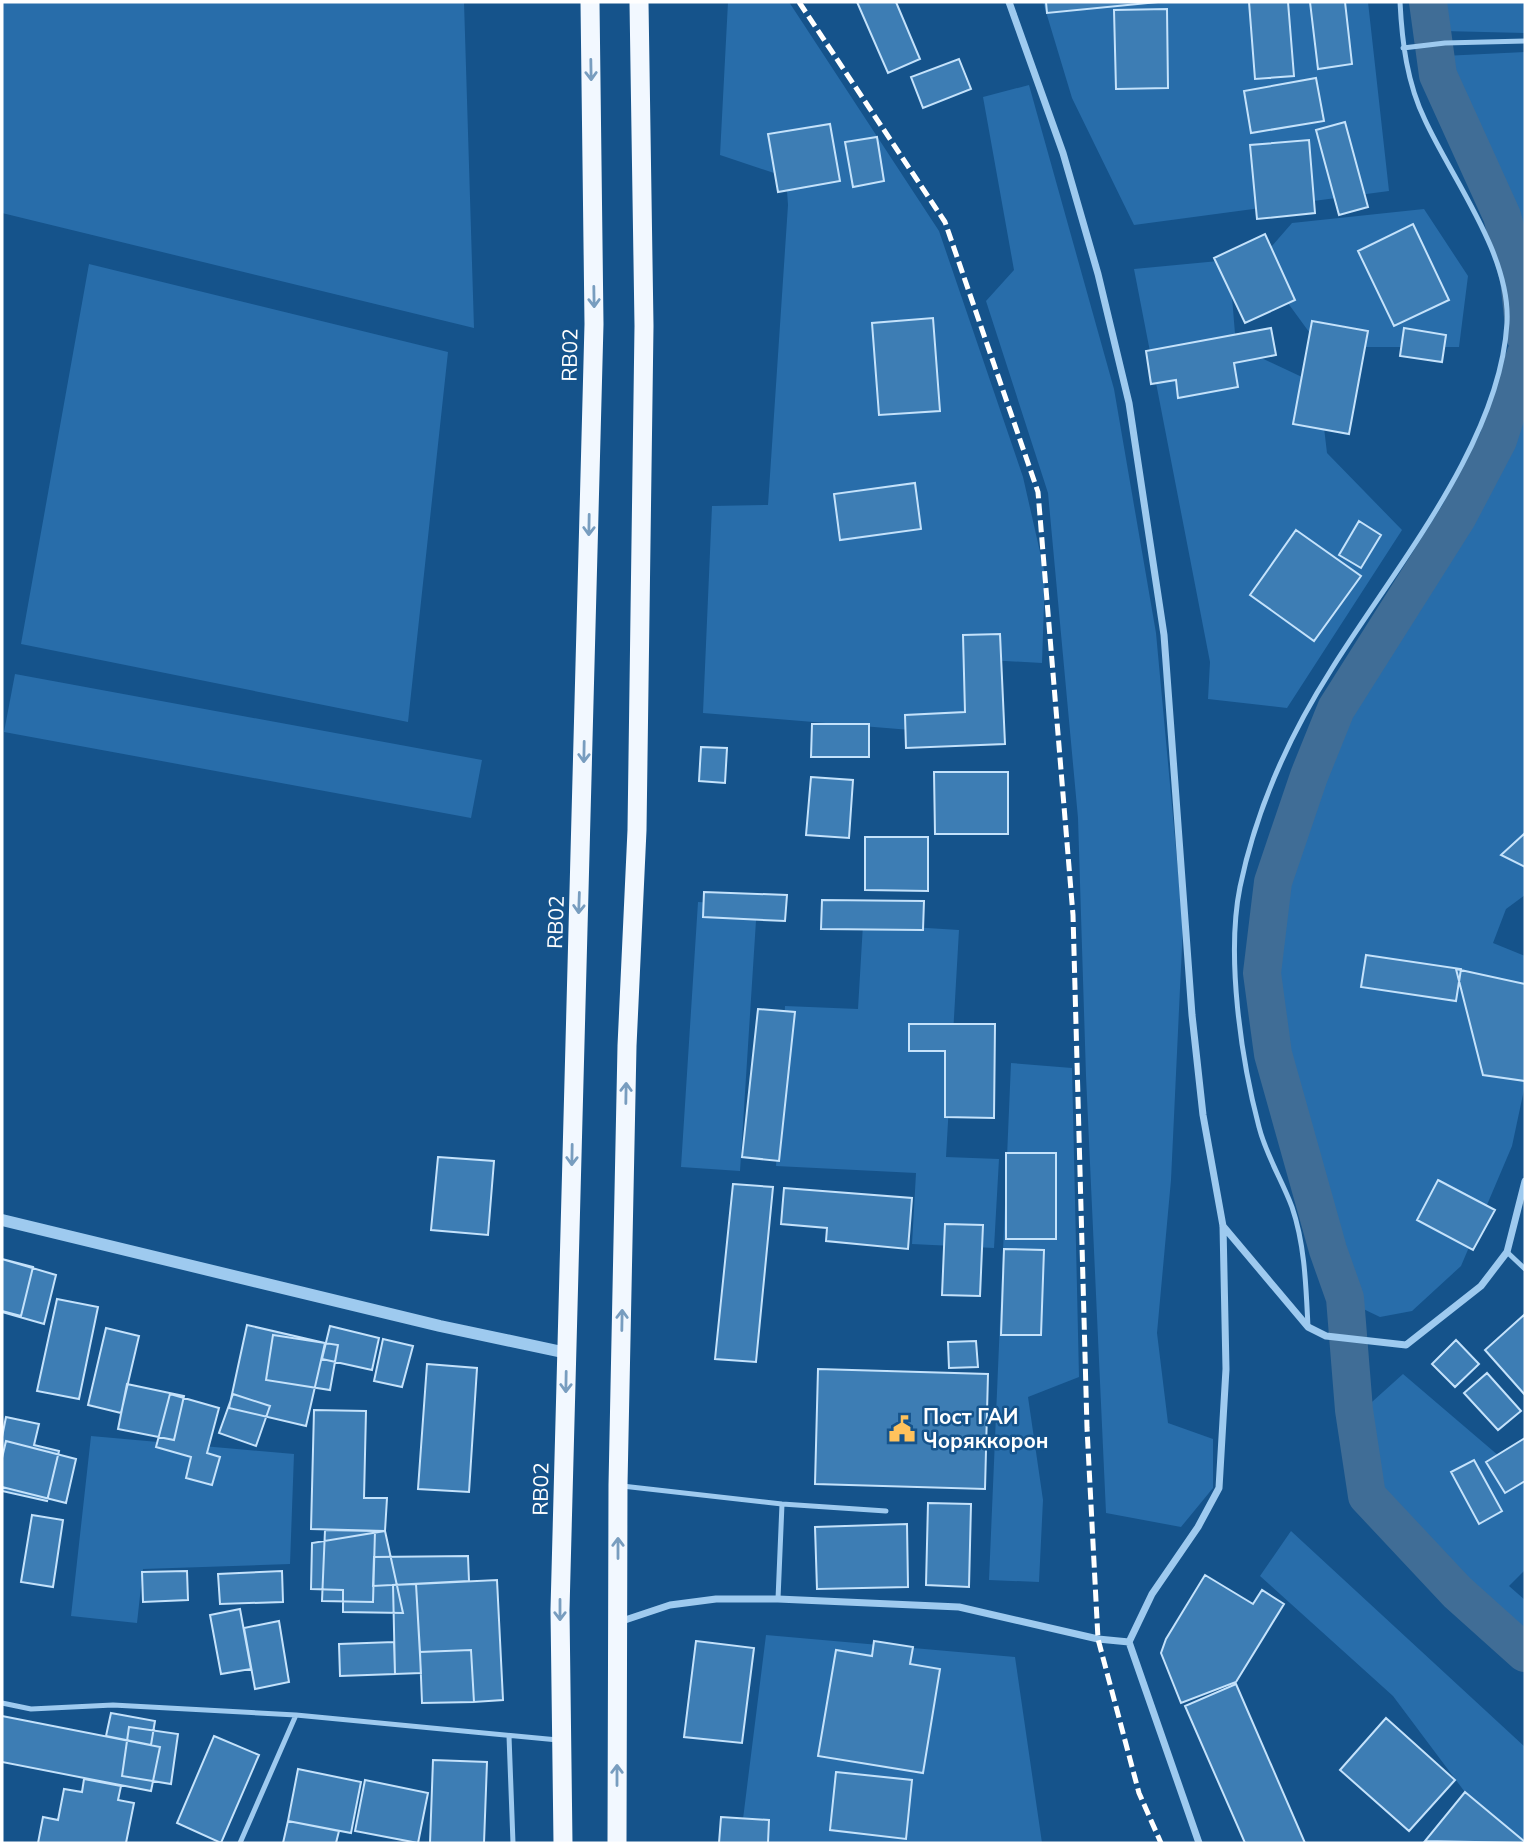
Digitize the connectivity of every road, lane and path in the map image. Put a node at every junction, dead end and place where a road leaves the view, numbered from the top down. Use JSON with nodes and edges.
{"nodes":[{"id":1,"x":590,"y":2,"type":"edge"},
{"id":2,"x":639,"y":2,"type":"edge"},
{"id":3,"x":1009,"y":2,"type":"edge"},
{"id":4,"x":1400,"y":2,"type":"edge"},
{"id":5,"x":1525,"y":41,"type":"edge"},
{"id":6,"x":1403,"y":48,"type":"junction"},
{"id":7,"x":1525,"y":1181,"type":"edge"},
{"id":8,"x":2,"y":1220,"type":"edge"},
{"id":9,"x":1223,"y":1226,"type":"junction"},
{"id":10,"x":1507,"y":1252,"type":"junction"},
{"id":11,"x":1525,"y":1269,"type":"edge"},
{"id":12,"x":1308,"y":1327,"type":"junction"},
{"id":13,"x":567,"y":1353,"type":"junction"},
{"id":14,"x":618,"y":1485,"type":"junction"},
{"id":15,"x":782,"y":1504,"type":"junction"},
{"id":16,"x":886,"y":1511,"type":"dead end"},
{"id":17,"x":778,"y":1599,"type":"junction"},
{"id":18,"x":617,"y":1623,"type":"junction"},
{"id":19,"x":1129,"y":1642,"type":"junction"},
{"id":20,"x":2,"y":1703,"type":"edge"},
{"id":21,"x":296,"y":1715,"type":"junction"},
{"id":22,"x":509,"y":1736,"type":"junction"},
{"id":23,"x":562,"y":1740,"type":"junction"},
{"id":24,"x":240,"y":1843,"type":"edge"},
{"id":25,"x":513,"y":1843,"type":"edge"},
{"id":26,"x":563,"y":1843,"type":"edge"},
{"id":27,"x":617,"y":1843,"type":"edge"},
{"id":28,"x":1199,"y":1843,"type":"edge"}],
"edges":[{"from":1,"to":13,"type":"highway","name":"RB02","one_way":true},
{"from":14,"to":2,"type":"highway","one_way":true},
{"from":3,"to":9,"type":"street"},
{"from":4,"to":6,"type":"lane"},
{"from":5,"to":6,"type":"lane"},
{"from":6,"to":12,"type":"lane"},
{"from":7,"to":10,"type":"street"},
{"from":8,"to":13,"type":"street"},
{"from":9,"to":12,"type":"street"},
{"from":9,"to":19,"type":"street"},
{"from":10,"to":11,"type":"lane"},
{"from":10,"to":12,"type":"street"},
{"from":13,"to":23,"type":"highway","name":"RB02","one_way":true},
{"from":14,"to":15,"type":"lane"},
{"from":18,"to":14,"type":"highway","one_way":true},
{"from":15,"to":16,"type":"lane"},
{"from":15,"to":17,"type":"lane"},
{"from":17,"to":18,"type":"street"},
{"from":17,"to":19,"type":"street"},
{"from":27,"to":18,"type":"highway","one_way":true},
{"from":19,"to":28,"type":"street"},
{"from":20,"to":21,"type":"lane"},
{"from":21,"to":22,"type":"lane"},
{"from":21,"to":24,"type":"lane"},
{"from":22,"to":23,"type":"lane"},
{"from":22,"to":25,"type":"lane"},
{"from":23,"to":26,"type":"highway","name":"RB02"}]}
